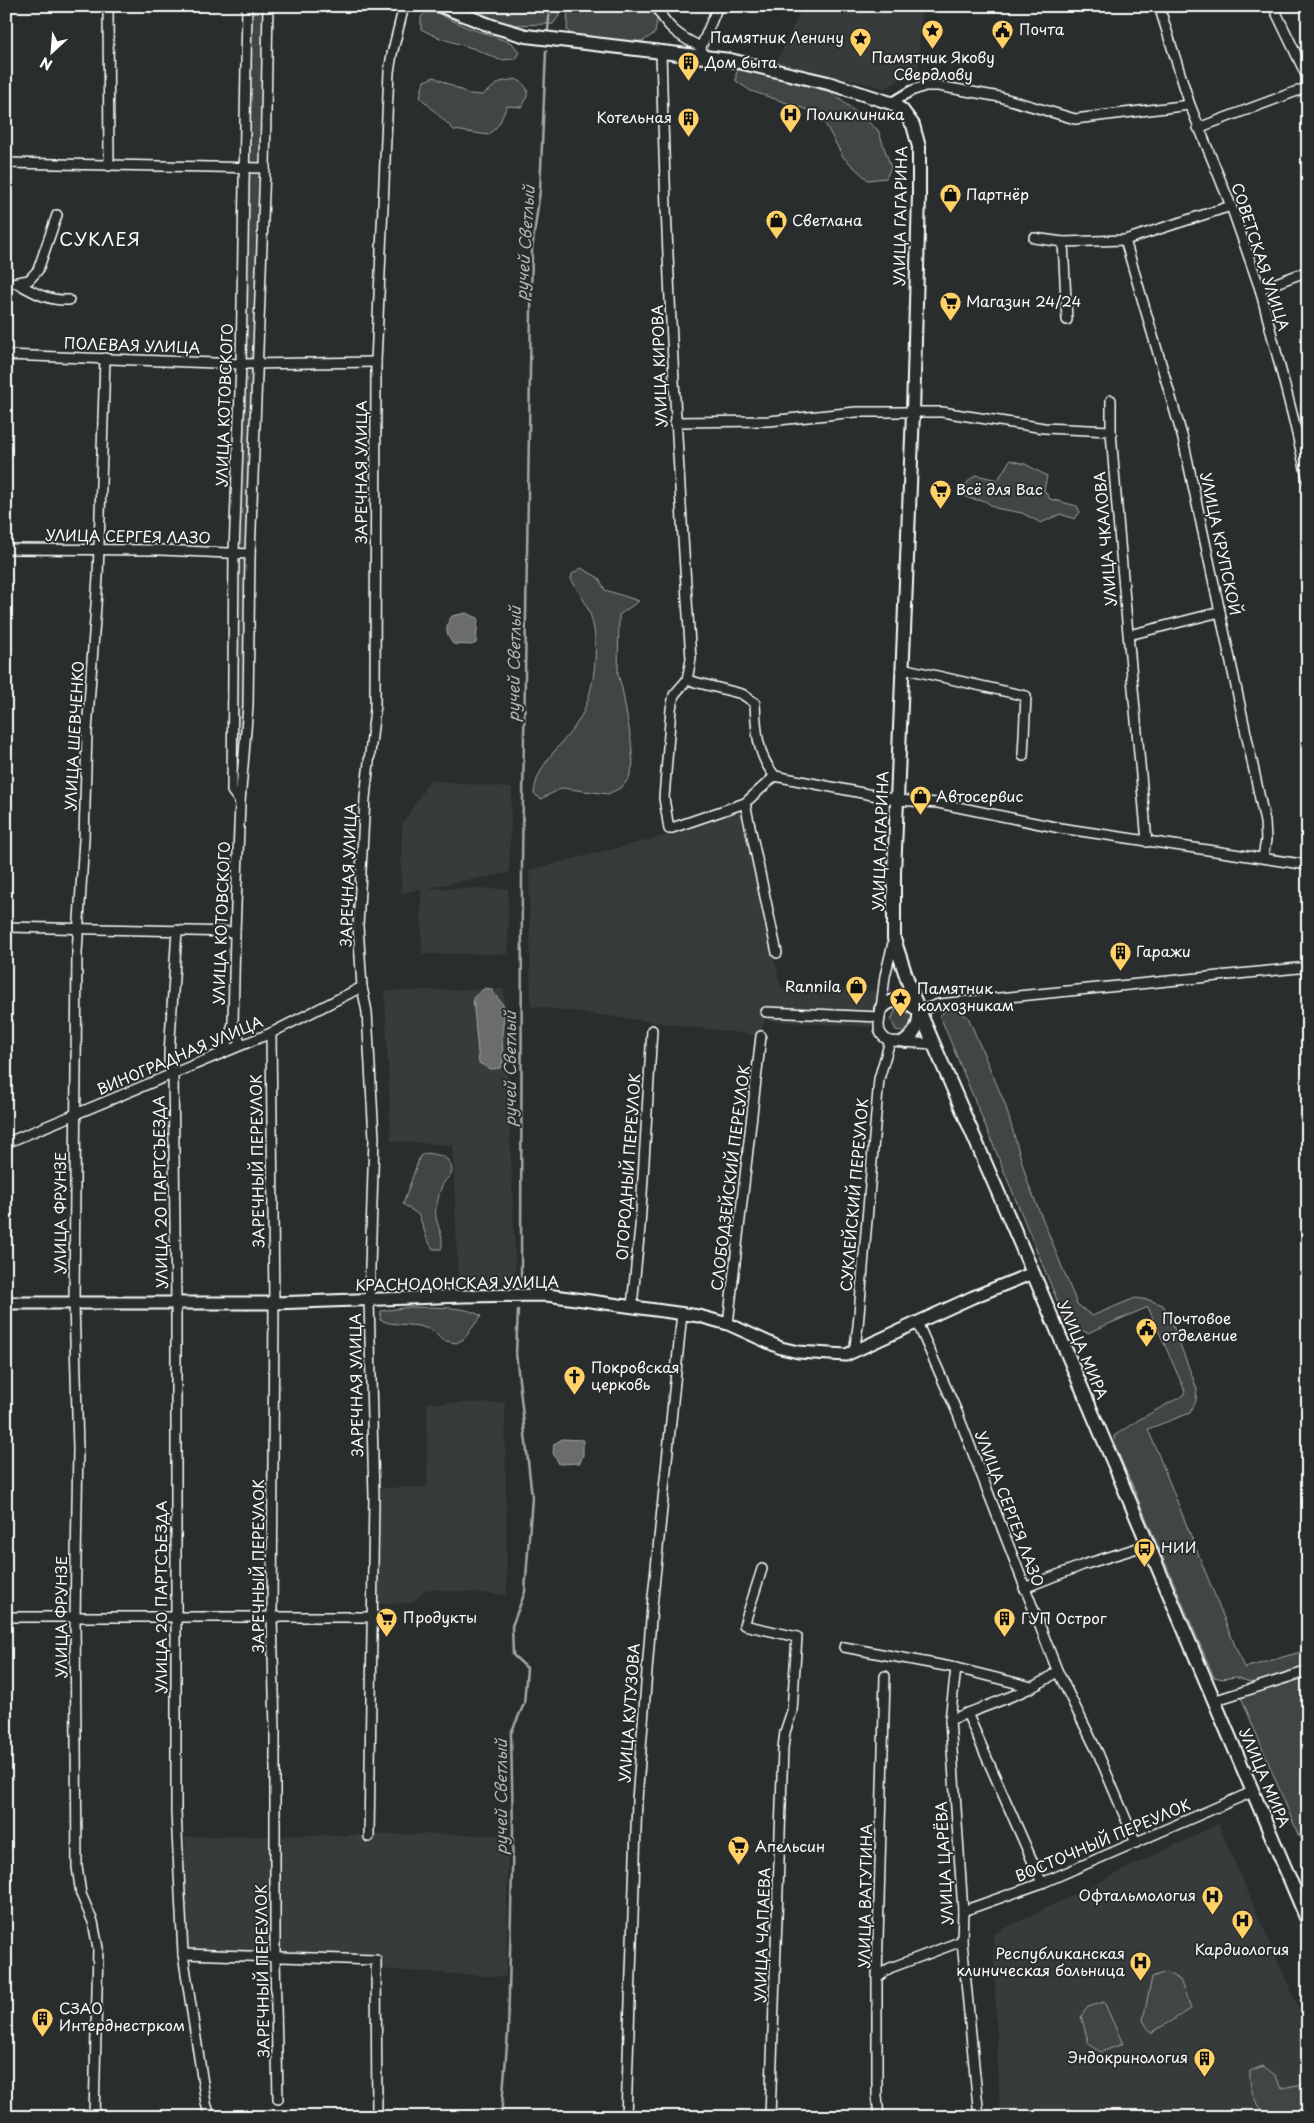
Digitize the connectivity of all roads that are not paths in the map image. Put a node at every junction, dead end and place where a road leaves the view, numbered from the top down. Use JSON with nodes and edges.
{"nodes":[{"id":1,"x":108,"y":6,"type":"edge"},
{"id":2,"x":247,"y":6,"type":"edge"},
{"id":3,"x":268,"y":6,"type":"edge"},
{"id":4,"x":404,"y":6,"type":"edge"},
{"id":5,"x":441,"y":6,"type":"edge"},
{"id":6,"x":656,"y":6,"type":"edge"},
{"id":7,"x":718,"y":6,"type":"edge"},
{"id":8,"x":1159,"y":6,"type":"edge"},
{"id":9,"x":1273,"y":6,"type":"edge"},
{"id":10,"x":680,"y":36,"type":"junction"},
{"id":11,"x":661,"y":51,"type":"junction"},
{"id":12,"x":702,"y":52,"type":"junction"},
{"id":13,"x":678,"y":53,"type":"junction"},
{"id":14,"x":1308,"y":81,"type":"edge"},
{"id":15,"x":891,"y":103,"type":"junction"},
{"id":16,"x":1190,"y":105,"type":"junction"},
{"id":17,"x":1198,"y":128,"type":"junction"},
{"id":18,"x":6,"y":163,"type":"edge"},
{"id":19,"x":109,"y":166,"type":"junction"},
{"id":20,"x":244,"y":168,"type":"junction"},
{"id":21,"x":265,"y":168,"type":"junction"},
{"id":22,"x":1232,"y":206,"type":"junction"},
{"id":23,"x":57,"y":215,"type":"dead end"},
{"id":24,"x":1034,"y":238,"type":"dead end"},
{"id":25,"x":1124,"y":240,"type":"junction"},
{"id":26,"x":1063,"y":242,"type":"junction"},
{"id":27,"x":1308,"y":271,"type":"edge"},
{"id":28,"x":17,"y":283,"type":"junction"},
{"id":29,"x":6,"y":284,"type":"edge"},
{"id":30,"x":1260,"y":289,"type":"junction"},
{"id":31,"x":69,"y":300,"type":"dead end"},
{"id":32,"x":1066,"y":320,"type":"dead end"},
{"id":33,"x":6,"y":355,"type":"edge"},
{"id":34,"x":106,"y":358,"type":"junction"},
{"id":35,"x":376,"y":362,"type":"junction"},
{"id":36,"x":241,"y":364,"type":"junction"},
{"id":37,"x":258,"y":364,"type":"junction"},
{"id":38,"x":1111,"y":400,"type":"dead end"},
{"id":39,"x":913,"y":413,"type":"junction"},
{"id":40,"x":675,"y":422,"type":"junction"},
{"id":41,"x":1111,"y":431,"type":"junction"},
{"id":42,"x":1308,"y":481,"type":"edge"},
{"id":43,"x":6,"y":549,"type":"edge"},
{"id":44,"x":99,"y":550,"type":"junction"},
{"id":45,"x":234,"y":552,"type":"junction"},
{"id":46,"x":250,"y":554,"type":"junction"},
{"id":47,"x":1220,"y":612,"type":"junction"},
{"id":48,"x":1129,"y":635,"type":"junction"},
{"id":49,"x":902,"y":668,"type":"junction"},
{"id":50,"x":687,"y":680,"type":"junction"},
{"id":51,"x":1023,"y":756,"type":"dead end"},
{"id":52,"x":775,"y":776,"type":"junction"},
{"id":53,"x":898,"y":800,"type":"junction"},
{"id":54,"x":240,"y":802,"type":"junction"},
{"id":55,"x":745,"y":803,"type":"junction"},
{"id":56,"x":1147,"y":842,"type":"junction"},
{"id":57,"x":1263,"y":857,"type":"junction"},
{"id":58,"x":1308,"y":865,"type":"edge"},
{"id":59,"x":6,"y":927,"type":"edge"},
{"id":60,"x":79,"y":928,"type":"junction"},
{"id":61,"x":177,"y":930,"type":"junction"},
{"id":62,"x":235,"y":932,"type":"junction"},
{"id":63,"x":894,"y":939,"type":"junction"},
{"id":64,"x":777,"y":953,"type":"dead end"},
{"id":65,"x":1308,"y":968,"type":"edge"},
{"id":66,"x":362,"y":988,"type":"junction"},
{"id":67,"x":919,"y":1011,"type":"junction"},
{"id":68,"x":766,"y":1012,"type":"dead end"},
{"id":69,"x":880,"y":1013,"type":"junction"},
{"id":70,"x":233,"y":1024,"type":"junction"},
{"id":71,"x":652,"y":1030,"type":"dead end"},
{"id":72,"x":271,"y":1032,"type":"junction"},
{"id":73,"x":761,"y":1036,"type":"dead end"},
{"id":74,"x":890,"y":1041,"type":"junction"},
{"id":75,"x":906,"y":1041,"type":"junction"},
{"id":76,"x":241,"y":1044,"type":"junction"},
{"id":77,"x":933,"y":1044,"type":"junction"},
{"id":78,"x":219,"y":1053,"type":"junction"},
{"id":79,"x":173,"y":1074,"type":"junction"},
{"id":80,"x":75,"y":1115,"type":"junction"},
{"id":81,"x":6,"y":1143,"type":"edge"},
{"id":82,"x":1033,"y":1272,"type":"junction"},
{"id":83,"x":369,"y":1300,"type":"junction"},
{"id":84,"x":74,"y":1303,"type":"junction"},
{"id":85,"x":274,"y":1303,"type":"junction"},
{"id":86,"x":6,"y":1304,"type":"edge"},
{"id":87,"x":176,"y":1304,"type":"junction"},
{"id":88,"x":632,"y":1306,"type":"junction"},
{"id":89,"x":682,"y":1313,"type":"junction"},
{"id":90,"x":917,"y":1322,"type":"junction"},
{"id":91,"x":728,"y":1324,"type":"junction"},
{"id":92,"x":854,"y":1352,"type":"junction"},
{"id":93,"x":1147,"y":1544,"type":"junction"},
{"id":94,"x":762,"y":1569,"type":"dead end"},
{"id":95,"x":1024,"y":1588,"type":"junction"},
{"id":96,"x":75,"y":1616,"type":"junction"},
{"id":97,"x":175,"y":1616,"type":"junction"},
{"id":98,"x":6,"y":1617,"type":"edge"},
{"id":99,"x":272,"y":1617,"type":"junction"},
{"id":100,"x":373,"y":1617,"type":"junction"},
{"id":101,"x":844,"y":1647,"type":"dead end"},
{"id":102,"x":956,"y":1668,"type":"junction"},
{"id":103,"x":1056,"y":1670,"type":"junction"},
{"id":104,"x":1308,"y":1671,"type":"edge"},
{"id":105,"x":884,"y":1676,"type":"dead end"},
{"id":106,"x":1032,"y":1687,"type":"junction"},
{"id":107,"x":1213,"y":1701,"type":"junction"},
{"id":108,"x":968,"y":1713,"type":"junction"},
{"id":109,"x":950,"y":1720,"type":"junction"},
{"id":110,"x":1252,"y":1792,"type":"junction"},
{"id":111,"x":369,"y":1837,"type":"dead end"},
{"id":112,"x":1136,"y":1843,"type":"junction"},
{"id":113,"x":1042,"y":1883,"type":"junction"},
{"id":114,"x":963,"y":1911,"type":"junction"},
{"id":115,"x":1308,"y":1922,"type":"edge"},
{"id":116,"x":962,"y":1941,"type":"junction"},
{"id":117,"x":183,"y":1954,"type":"junction"},
{"id":118,"x":275,"y":1958,"type":"junction"},
{"id":119,"x":877,"y":1977,"type":"junction"},
{"id":120,"x":278,"y":2099,"type":"dead end"},
{"id":121,"x":94,"y":2117,"type":"edge"},
{"id":122,"x":210,"y":2117,"type":"edge"},
{"id":123,"x":377,"y":2117,"type":"edge"},
{"id":124,"x":626,"y":2117,"type":"edge"},
{"id":125,"x":770,"y":2117,"type":"edge"},
{"id":126,"x":880,"y":2117,"type":"edge"},
{"id":127,"x":979,"y":2117,"type":"edge"}],
"edges":[{"from":1,"to":19,"type":"street"},
{"from":2,"to":20,"type":"street","name":"УЛИЦА КОТОВСКОГО"},
{"from":3,"to":21,"type":"street","name":"УЛИЦА КОТОВСКОГО"},
{"from":4,"to":35,"type":"street","name":"ЗАРЕЧНАЯ УЛИЦА"},
{"from":5,"to":11,"type":"main road","name":"УЛИЦА ГАГАРИНА"},
{"from":6,"to":10,"type":"street"},
{"from":7,"to":12,"type":"street"},
{"from":8,"to":16,"type":"street","name":"СОВЕТСКАЯ УЛИЦА"},
{"from":9,"to":14,"type":"street"},
{"from":10,"to":12,"type":"street"},
{"from":10,"to":13,"type":"street"},
{"from":11,"to":13,"type":"main road","name":"УЛИЦА ГАГАРИНА"},
{"from":11,"to":40,"type":"street","name":"УЛИЦА КИРОВА"},
{"from":12,"to":13,"type":"main road","name":"УЛИЦА ГАГАРИНА"},
{"from":12,"to":15,"type":"main road","name":"УЛИЦА ГАГАРИНА"},
{"from":14,"to":17,"type":"street"},
{"from":15,"to":16,"type":"street"},
{"from":15,"to":39,"type":"main road","name":"УЛИЦА ГАГАРИНА"},
{"from":16,"to":17,"type":"street","name":"СОВЕТСКАЯ УЛИЦА"},
{"from":17,"to":22,"type":"street","name":"СОВЕТСКАЯ УЛИЦА"},
{"from":18,"to":19,"type":"street"},
{"from":19,"to":20,"type":"street"},
{"from":20,"to":21,"type":"street"},
{"from":20,"to":36,"type":"street","name":"УЛИЦА КОТОВСКОГО"},
{"from":21,"to":37,"type":"street","name":"УЛИЦА КОТОВСКОГО"},
{"from":22,"to":25,"type":"street"},
{"from":22,"to":30,"type":"street","name":"СОВЕТСКАЯ УЛИЦА"},
{"from":23,"to":28,"type":"street"},
{"from":24,"to":26,"type":"street"},
{"from":25,"to":26,"type":"street"},
{"from":25,"to":47,"type":"street","name":"УЛИЦА КРУПСКОЙ"},
{"from":26,"to":32,"type":"street"},
{"from":27,"to":30,"type":"street"},
{"from":28,"to":29,"type":"street"},
{"from":28,"to":31,"type":"street"},
{"from":30,"to":42,"type":"street","name":"СОВЕТСКАЯ УЛИЦА"},
{"from":33,"to":34,"type":"street","name":"ПОЛЕВАЯ УЛИЦА"},
{"from":34,"to":36,"type":"street","name":"ПОЛЕВАЯ УЛИЦА"},
{"from":34,"to":44,"type":"street","name":"УЛИЦА ШЕВЧЕНКО"},
{"from":35,"to":37,"type":"street","name":"ПОЛЕВАЯ УЛИЦА"},
{"from":35,"to":66,"type":"street","name":"ЗАРЕЧНАЯ УЛИЦА"},
{"from":36,"to":37,"type":"street","name":"ПОЛЕВАЯ УЛИЦА"},
{"from":36,"to":45,"type":"street","name":"УЛИЦА КОТОВСКОГО"},
{"from":37,"to":46,"type":"street","name":"УЛИЦА КОТОВСКОГО"},
{"from":38,"to":41,"type":"street","name":"УЛИЦА ЧКАЛОВА"},
{"from":39,"to":40,"type":"street"},
{"from":39,"to":41,"type":"street"},
{"from":39,"to":49,"type":"main road","name":"УЛИЦА ГАГАРИНА"},
{"from":40,"to":50,"type":"street","name":"УЛИЦА КИРОВА"},
{"from":41,"to":48,"type":"street","name":"УЛИЦА ЧКАЛОВА"},
{"from":43,"to":44,"type":"street","name":"УЛИЦА СЕРГЕЯ ЛАЗО"},
{"from":44,"to":45,"type":"street","name":"УЛИЦА СЕРГЕЯ ЛАЗО"},
{"from":44,"to":60,"type":"street","name":"УЛИЦА ШЕВЧЕНКО"},
{"from":45,"to":46,"type":"street","name":"УЛИЦА СЕРГЕЯ ЛАЗО"},
{"from":45,"to":54,"type":"street","name":"УЛИЦА КОТОВСКОГО"},
{"from":46,"to":54,"type":"street","name":"УЛИЦА КОТОВСКОГО"},
{"from":47,"to":48,"type":"street"},
{"from":47,"to":57,"type":"street","name":"УЛИЦА КРУПСКОЙ"},
{"from":48,"to":56,"type":"street","name":"УЛИЦА ЧКАЛОВА"},
{"from":49,"to":51,"type":"street"},
{"from":49,"to":53,"type":"main road","name":"УЛИЦА ГАГАРИНА"},
{"from":50,"to":52,"type":"street"},
{"from":50,"to":55,"type":"street","name":"УЛИЦА КИРОВА"},
{"from":52,"to":53,"type":"street"},
{"from":52,"to":55,"type":"street"},
{"from":53,"to":56,"type":"street"},
{"from":53,"to":63,"type":"main road","name":"УЛИЦА ГАГАРИНА"},
{"from":54,"to":62,"type":"street","name":"УЛИЦА КОТОВСКОГО"},
{"from":55,"to":64,"type":"street"},
{"from":56,"to":57,"type":"street"},
{"from":57,"to":58,"type":"street"},
{"from":59,"to":60,"type":"street"},
{"from":60,"to":61,"type":"street"},
{"from":60,"to":80,"type":"street","name":"УЛИЦА ШЕВЧЕНКО"},
{"from":61,"to":62,"type":"street"},
{"from":61,"to":79,"type":"street","name":"УЛИЦА 20 ПАРТСЪЕЗДА"},
{"from":62,"to":70,"type":"street","name":"УЛИЦА КОТОВСКОГО"},
{"from":63,"to":67,"type":"main road","name":"УЛИЦА ГАГАРИНА"},
{"from":63,"to":69,"type":"street"},
{"from":65,"to":67,"type":"street"},
{"from":66,"to":72,"type":"street","name":"ВИНОГРАДНАЯ УЛИЦА"},
{"from":66,"to":83,"type":"street","name":"ЗАРЕЧНАЯ УЛИЦА"},
{"from":67,"to":69,"type":"main road"},
{"from":67,"to":75,"type":"main road"},
{"from":67,"to":77,"type":"main road","name":"УЛИЦА МИРА"},
{"from":68,"to":69,"type":"street"},
{"from":69,"to":74,"type":"street"},
{"from":70,"to":76,"type":"street","name":"УЛИЦА КОТОВСКОГО"},
{"from":70,"to":78,"type":"street"},
{"from":71,"to":88,"type":"street","name":"ОГОРОДНЫЙ ПЕРЕУЛОК"},
{"from":72,"to":76,"type":"street","name":"ВИНОГРАДНАЯ УЛИЦА"},
{"from":72,"to":85,"type":"street","name":"ЗАРЕЧНЫЙ ПЕРЕУЛОК"},
{"from":73,"to":91,"type":"street","name":"СЛОБОДЗЕЙСКИЙ ПЕРЕУЛОК"},
{"from":74,"to":75,"type":"street"},
{"from":74,"to":92,"type":"street","name":"СУКЛЕЙСКИЙ ПЕРЕУЛОК"},
{"from":75,"to":77,"type":"street"},
{"from":76,"to":78,"type":"street","name":"ВИНОГРАДНАЯ УЛИЦА"},
{"from":77,"to":82,"type":"main road","name":"УЛИЦА МИРА"},
{"from":78,"to":79,"type":"street","name":"ВИНОГРАДНАЯ УЛИЦА"},
{"from":79,"to":80,"type":"street","name":"ВИНОГРАДНАЯ УЛИЦА"},
{"from":79,"to":87,"type":"street","name":"УЛИЦА 20 ПАРТСЪЕЗДА"},
{"from":80,"to":81,"type":"street","name":"ВИНОГРАДНАЯ УЛИЦА"},
{"from":80,"to":84,"type":"street","name":"УЛИЦА ФРУНЗЕ"},
{"from":82,"to":90,"type":"street","name":"КРАСНОДОНСКАЯ УЛИЦА"},
{"from":82,"to":93,"type":"main road","name":"УЛИЦА МИРА"},
{"from":83,"to":85,"type":"street","name":"КРАСНОДОНСКАЯ УЛИЦА"},
{"from":83,"to":88,"type":"street","name":"КРАСНОДОНСКАЯ УЛИЦА"},
{"from":83,"to":100,"type":"street","name":"ЗАРЕЧНАЯ УЛИЦА"},
{"from":84,"to":86,"type":"street","name":"КРАСНОДОНСКАЯ УЛИЦА"},
{"from":84,"to":87,"type":"street","name":"КРАСНОДОНСКАЯ УЛИЦА"},
{"from":84,"to":96,"type":"street","name":"УЛИЦА ФРУНЗЕ"},
{"from":85,"to":87,"type":"street","name":"КРАСНОДОНСКАЯ УЛИЦА"},
{"from":85,"to":99,"type":"street","name":"ЗАРЕЧНЫЙ ПЕРЕУЛОК"},
{"from":87,"to":97,"type":"street","name":"УЛИЦА 20 ПАРТСЪЕЗДА"},
{"from":88,"to":89,"type":"street","name":"КРАСНОДОНСКАЯ УЛИЦА"},
{"from":89,"to":91,"type":"street","name":"КРАСНОДОНСКАЯ УЛИЦА"},
{"from":89,"to":124,"type":"street","name":"УЛИЦА КУТУЗОВА"},
{"from":90,"to":92,"type":"street","name":"КРАСНОДОНСКАЯ УЛИЦА"},
{"from":90,"to":95,"type":"street","name":"УЛИЦА СЕРГЕЯ ЛАЗО"},
{"from":91,"to":92,"type":"street","name":"КРАСНОДОНСКАЯ УЛИЦА"},
{"from":93,"to":95,"type":"street"},
{"from":93,"to":107,"type":"main road","name":"УЛИЦА МИРА"},
{"from":94,"to":125,"type":"street","name":"УЛИЦА ЧАПАЕВА"},
{"from":95,"to":103,"type":"street","name":"УЛИЦА СЕРГЕЯ ЛАЗО"},
{"from":96,"to":97,"type":"street"},
{"from":96,"to":98,"type":"street"},
{"from":96,"to":121,"type":"street","name":"УЛИЦА ФРУНЗЕ"},
{"from":97,"to":99,"type":"street"},
{"from":97,"to":117,"type":"street","name":"УЛИЦА 20 ПАРТСЪЕЗДА"},
{"from":99,"to":100,"type":"street"},
{"from":99,"to":118,"type":"street","name":"ЗАРЕЧНЫЙ ПЕРЕУЛОК"},
{"from":100,"to":111,"type":"street","name":"ЗАРЕЧНАЯ УЛИЦА"},
{"from":101,"to":102,"type":"street"},
{"from":102,"to":106,"type":"street"},
{"from":102,"to":109,"type":"street","name":"УЛИЦА ЦАРЁВА"},
{"from":103,"to":106,"type":"street"},
{"from":103,"to":112,"type":"street","name":"УЛИЦА СЕРГЕЯ ЛАЗО"},
{"from":104,"to":107,"type":"street"},
{"from":105,"to":119,"type":"street","name":"УЛИЦА ВАТУТИНА"},
{"from":106,"to":108,"type":"street"},
{"from":107,"to":110,"type":"main road","name":"УЛИЦА МИРА"},
{"from":108,"to":109,"type":"street"},
{"from":108,"to":113,"type":"street"},
{"from":109,"to":114,"type":"street","name":"УЛИЦА ЦАРЁВА"},
{"from":110,"to":112,"type":"street","name":"ВОСТОЧНЫЙ ПЕРЕУЛОК"},
{"from":110,"to":115,"type":"main road","name":"УЛИЦА МИРА"},
{"from":112,"to":113,"type":"street","name":"ВОСТОЧНЫЙ ПЕРЕУЛОК"},
{"from":113,"to":114,"type":"street","name":"ВОСТОЧНЫЙ ПЕРЕУЛОК"},
{"from":114,"to":116,"type":"street","name":"УЛИЦА ЦАРЁВА"},
{"from":116,"to":119,"type":"street"},
{"from":116,"to":127,"type":"street","name":"УЛИЦА ЦАРЁВА"},
{"from":117,"to":118,"type":"street"},
{"from":117,"to":122,"type":"street","name":"УЛИЦА 20 ПАРТСЪЕЗДА"},
{"from":118,"to":120,"type":"street","name":"ЗАРЕЧНЫЙ ПЕРЕУЛОК"},
{"from":118,"to":123,"type":"street"},
{"from":119,"to":126,"type":"street","name":"УЛИЦА ВАТУТИНА"}]}
